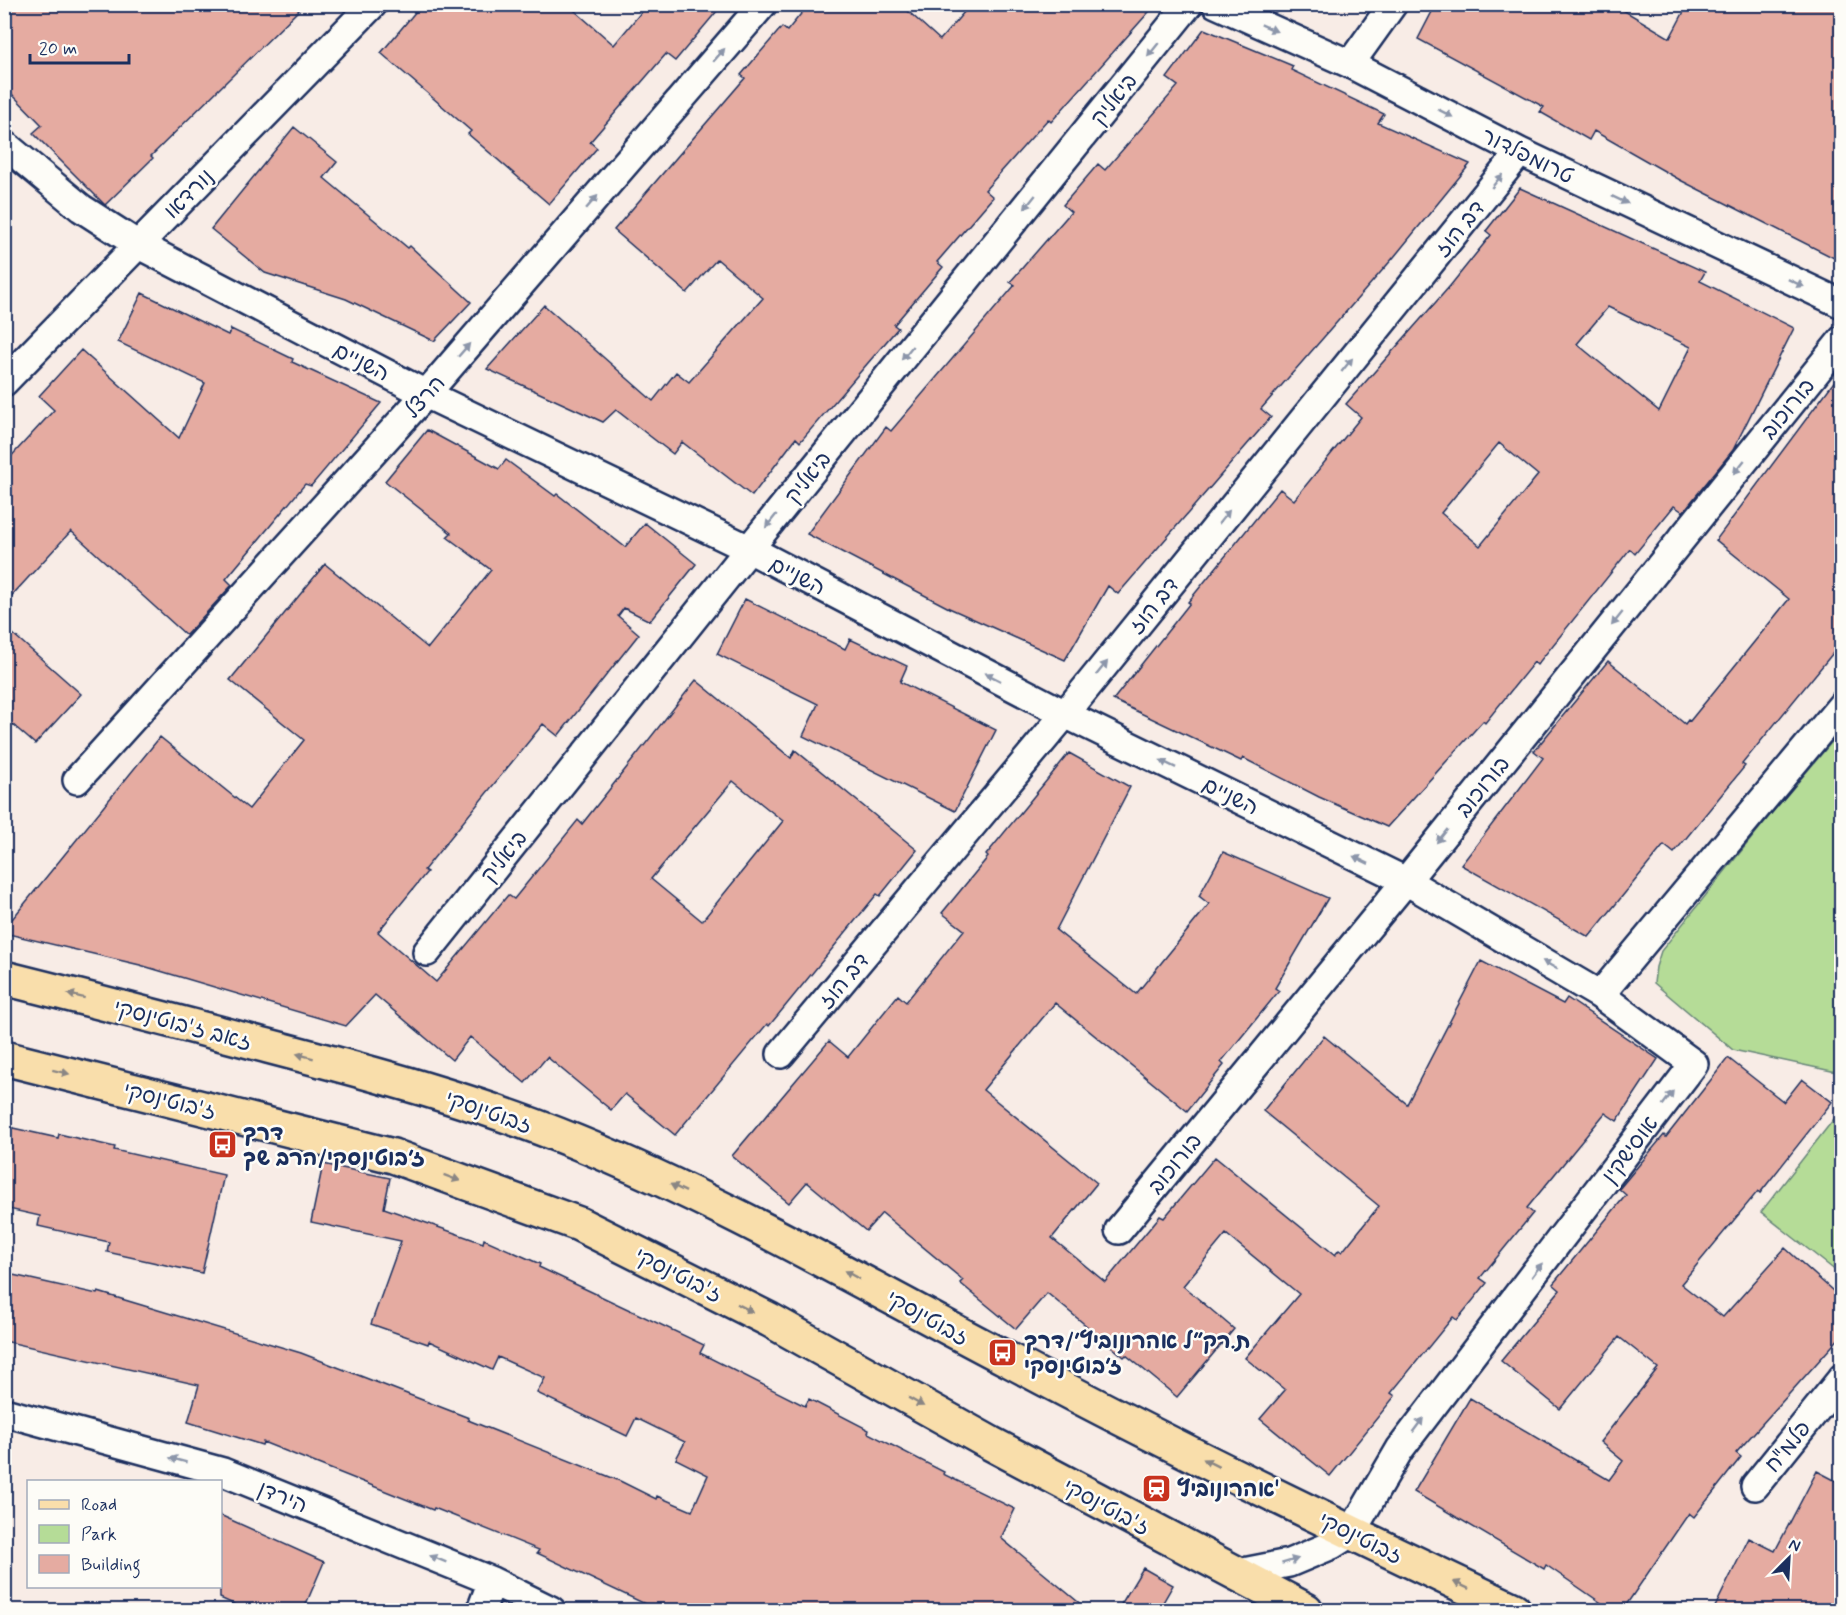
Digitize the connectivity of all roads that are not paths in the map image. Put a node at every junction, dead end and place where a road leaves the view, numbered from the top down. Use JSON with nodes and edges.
{"nodes":[{"id":1,"x":373,"y":4,"type":"edge"},
{"id":2,"x":763,"y":4,"type":"edge"},
{"id":3,"x":1189,"y":4,"type":"edge"},
{"id":4,"x":1216,"y":4,"type":"edge"},
{"id":5,"x":1393,"y":4,"type":"edge"},
{"id":6,"x":1350,"y":64,"type":"junction"},
{"id":7,"x":4,"y":144,"type":"edge"},
{"id":8,"x":1520,"y":152,"type":"junction"},
{"id":9,"x":137,"y":244,"type":"junction"},
{"id":10,"x":1842,"y":304,"type":"edge"},
{"id":11,"x":1842,"y":340,"type":"edge"},
{"id":12,"x":4,"y":382,"type":"edge"},
{"id":13,"x":426,"y":394,"type":"junction"},
{"id":14,"x":748,"y":549,"type":"junction"},
{"id":15,"x":1842,"y":705,"type":"edge"},
{"id":16,"x":1065,"y":714,"type":"junction"},
{"id":17,"x":77,"y":780,"type":"dead end"},
{"id":18,"x":1406,"y":881,"type":"junction"},
{"id":19,"x":427,"y":952,"type":"dead end"},
{"id":20,"x":4,"y":978,"type":"edge"},
{"id":21,"x":1600,"y":994,"type":"junction"},
{"id":22,"x":781,"y":1054,"type":"dead end"},
{"id":23,"x":4,"y":1058,"type":"edge"},
{"id":24,"x":362,"y":1071,"type":"joint"},
{"id":25,"x":1119,"y":1230,"type":"dead end"},
{"id":26,"x":1842,"y":1378,"type":"edge"},
{"id":27,"x":4,"y":1412,"type":"edge"},
{"id":28,"x":1755,"y":1486,"type":"dead end"},
{"id":29,"x":1351,"y":1533,"type":"junction"},
{"id":30,"x":1233,"y":1574,"type":"junction"},
{"id":31,"x":492,"y":1581,"type":"junction"},
{"id":32,"x":481,"y":1611,"type":"edge"},
{"id":33,"x":551,"y":1611,"type":"edge"},
{"id":34,"x":1306,"y":1611,"type":"edge"},
{"id":35,"x":1514,"y":1611,"type":"edge"}],
"edges":[{"from":1,"to":9,"type":"street","name":"נורדאו"},
{"from":13,"to":2,"type":"street","name":"הרצל","one_way":true},
{"from":3,"to":14,"type":"street","name":"ביאליק","one_way":true},
{"from":4,"to":6,"type":"street","name":"טרומפלדור","one_way":true},
{"from":5,"to":6,"type":"street"},
{"from":6,"to":8,"type":"street","name":"טרומפלדור","one_way":true},
{"from":7,"to":9,"type":"street","name":"השניים"},
{"from":8,"to":10,"type":"street","name":"טרומפלדור","one_way":true},
{"from":16,"to":8,"type":"street","name":"דב הוז","one_way":true},
{"from":9,"to":12,"type":"street","name":"נורדאו"},
{"from":9,"to":13,"type":"street","name":"השניים"},
{"from":11,"to":18,"type":"street","name":"בורוכוב","one_way":true},
{"from":13,"to":14,"type":"street","name":"השניים"},
{"from":13,"to":17,"type":"street","name":"הרצל"},
{"from":16,"to":14,"type":"street","name":"השניים","one_way":true},
{"from":14,"to":19,"type":"street","name":"ביאליק"},
{"from":15,"to":21,"type":"street"},
{"from":18,"to":16,"type":"street","name":"השניים","one_way":true},
{"from":16,"to":22,"type":"street","name":"דב הוז"},
{"from":21,"to":18,"type":"street","name":"השניים","one_way":true},
{"from":18,"to":25,"type":"street","name":"בורוכוב"},
{"from":24,"to":20,"type":"main road","name":"זאב ז'בוטינסקי","one_way":true},
{"from":29,"to":21,"type":"street","name":"אוסישקין","one_way":true},
{"from":23,"to":30,"type":"main road","name":"ז'בוטינסקי","one_way":true},
{"from":29,"to":24,"type":"main road","name":"זבוטינסקי","one_way":true},
{"from":26,"to":28,"type":"street","name":"פלמ\"ח"},
{"from":31,"to":27,"type":"street","name":"הירדן","one_way":true},
{"from":30,"to":29,"type":"street","name":"אוסישקין","one_way":true},
{"from":35,"to":29,"type":"main road","name":"זבוטינסקי","one_way":true},
{"from":30,"to":34,"type":"main road","name":"ז'בוטינסקי"},
{"from":31,"to":32,"type":"street"},
{"from":31,"to":33,"type":"street","name":"הירדן"}]}
